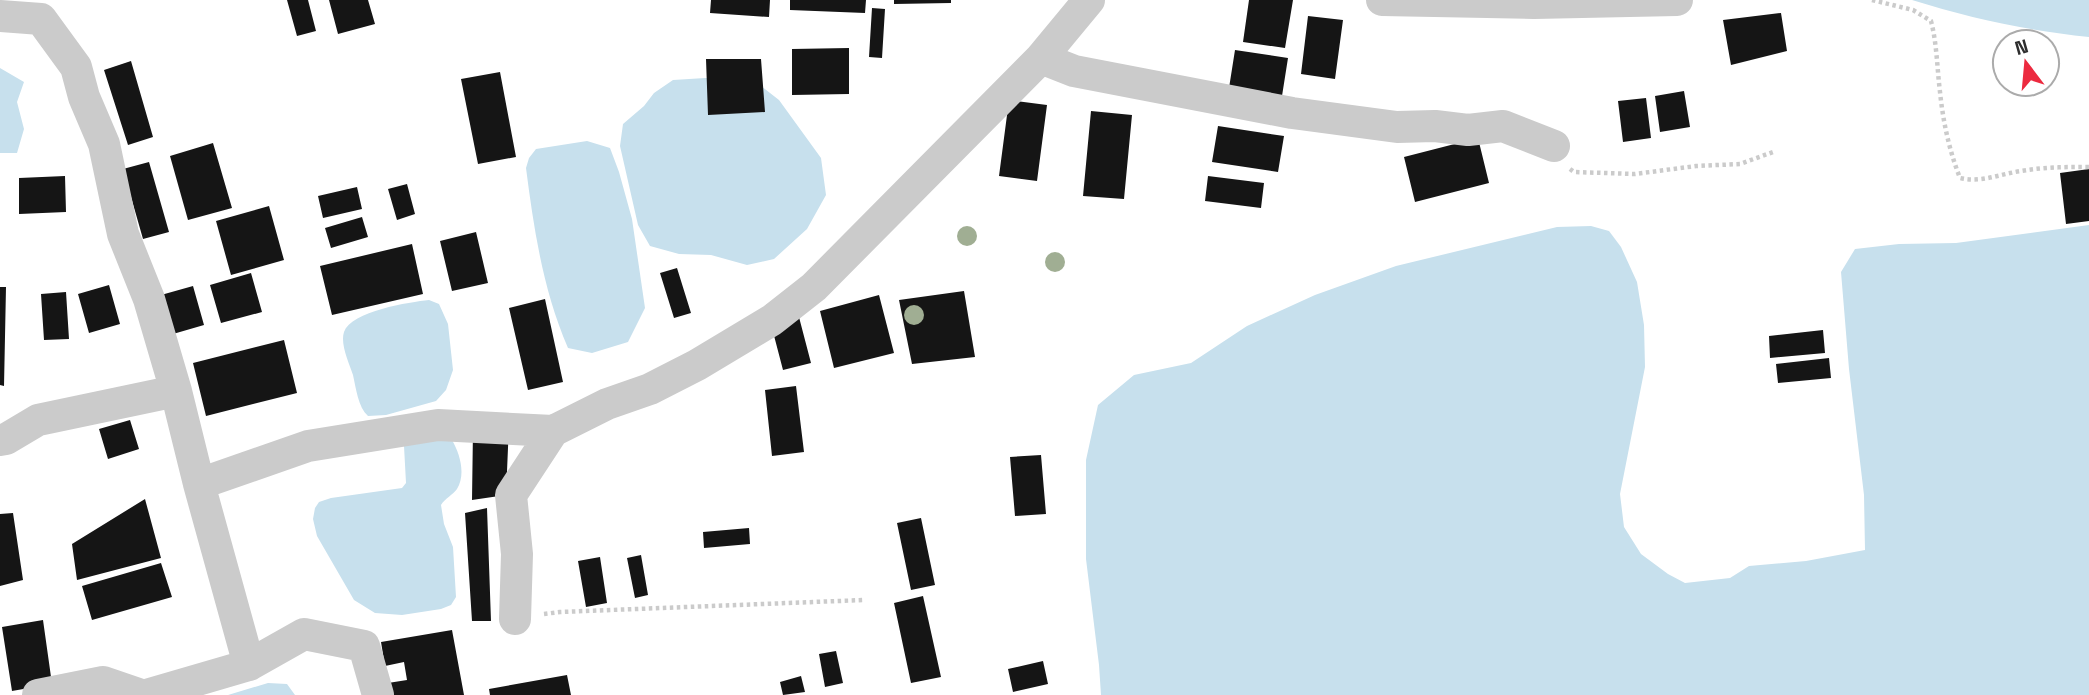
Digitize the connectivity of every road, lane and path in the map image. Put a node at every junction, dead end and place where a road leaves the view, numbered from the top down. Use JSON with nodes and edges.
{"nodes":[{"id":1,"x":1089,"y":0,"type":"edge"},
{"id":2,"x":1382,"y":0,"type":"edge"},
{"id":3,"x":1677,"y":0,"type":"edge"},
{"id":4,"x":1872,"y":0,"type":"edge"},
{"id":5,"x":1616,"y":1,"type":"edge"},
{"id":6,"x":0,"y":16,"type":"edge"},
{"id":7,"x":1041,"y":58,"type":"junction"},
{"id":8,"x":1554,"y":146,"type":"joint"},
{"id":9,"x":1773,"y":152,"type":"dead end"},
{"id":10,"x":2089,"y":167,"type":"edge"},
{"id":11,"x":176,"y":391,"type":"junction"},
{"id":12,"x":553,"y":431,"type":"junction"},
{"id":13,"x":0,"y":440,"type":"edge"},
{"id":14,"x":199,"y":484,"type":"junction"},
{"id":15,"x":864,"y":600,"type":"dead end"},
{"id":16,"x":515,"y":619,"type":"joint"},
{"id":17,"x":249,"y":666,"type":"junction"},
{"id":18,"x":38,"y":695,"type":"edge"},
{"id":19,"x":144,"y":695,"type":"edge"},
{"id":20,"x":378,"y":695,"type":"edge"}],
"edges":[{"from":1,"to":7,"type":"street"},
{"from":2,"to":5,"type":"street"},
{"from":3,"to":5,"type":"street"},
{"from":4,"to":10,"type":"path"},
{"from":6,"to":11,"type":"street"},
{"from":7,"to":8,"type":"street"},
{"from":7,"to":12,"type":"street"},
{"from":8,"to":9,"type":"path"},
{"from":11,"to":13,"type":"street"},
{"from":11,"to":14,"type":"street"},
{"from":12,"to":14,"type":"street"},
{"from":12,"to":16,"type":"street"},
{"from":14,"to":17,"type":"street"},
{"from":15,"to":16,"type":"path"},
{"from":17,"to":19,"type":"street"},
{"from":17,"to":20,"type":"street"},
{"from":18,"to":19,"type":"street"}]}
